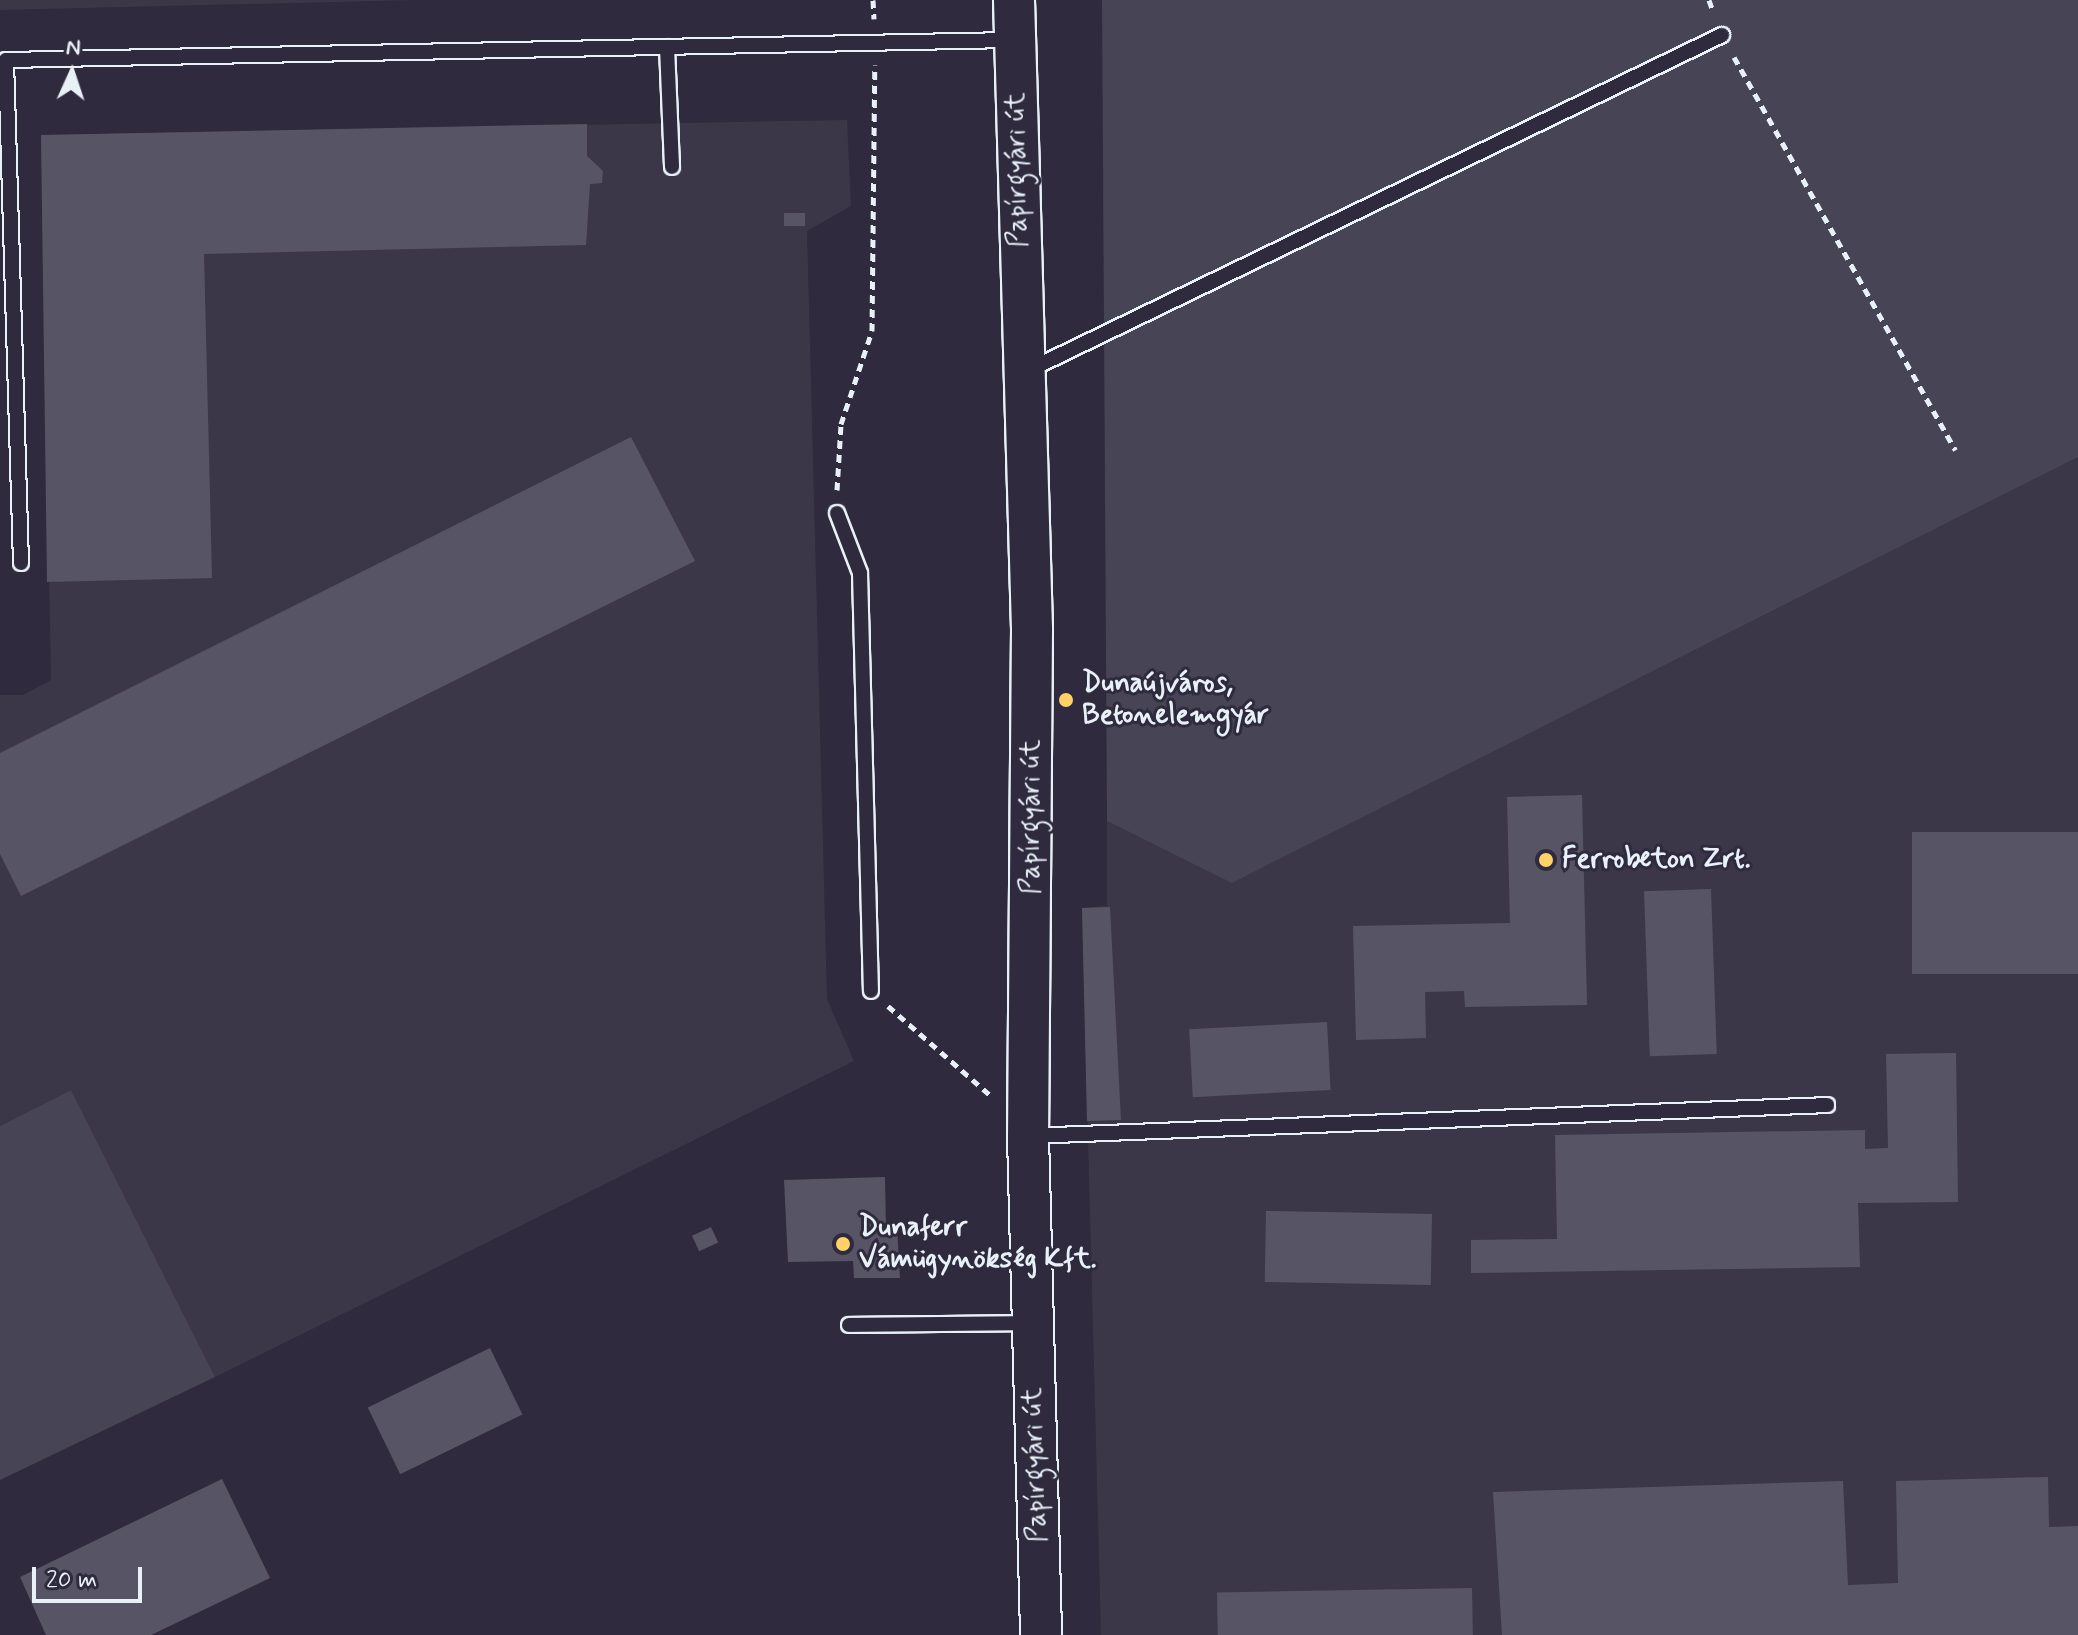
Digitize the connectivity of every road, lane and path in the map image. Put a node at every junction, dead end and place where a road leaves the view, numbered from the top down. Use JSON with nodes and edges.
{"nodes":[{"id":1,"x":1014,"y":0,"type":"edge"},
{"id":2,"x":1709,"y":0,"type":"edge"},
{"id":3,"x":1722,"y":35,"type":"junction"},
{"id":4,"x":874,"y":40,"type":"junction"},
{"id":5,"x":1015,"y":40,"type":"junction"},
{"id":6,"x":667,"y":47,"type":"junction"},
{"id":7,"x":3,"y":60,"type":"edge"},
{"id":8,"x":672,"y":167,"type":"dead end"},
{"id":9,"x":1023,"y":373,"type":"junction"},
{"id":10,"x":1955,"y":450,"type":"dead end"},
{"id":11,"x":837,"y":513,"type":"joint"},
{"id":12,"x":21,"y":563,"type":"dead end"},
{"id":13,"x":871,"y":991,"type":"joint"},
{"id":14,"x":998,"y":1102,"type":"dead end"},
{"id":15,"x":1827,"y":1105,"type":"dead end"},
{"id":16,"x":1028,"y":1136,"type":"junction"},
{"id":17,"x":1032,"y":1323,"type":"junction"},
{"id":18,"x":849,"y":1325,"type":"dead end"},
{"id":19,"x":1041,"y":1635,"type":"edge"}],
"edges":[{"from":1,"to":5,"type":"street","name":"Papírgyári út"},
{"from":2,"to":3,"type":"path"},
{"from":3,"to":9,"type":"lane"},
{"from":3,"to":10,"type":"path"},
{"from":4,"to":5,"type":"lane"},
{"from":4,"to":6,"type":"lane"},
{"from":4,"to":11,"type":"path"},
{"from":5,"to":9,"type":"street","name":"Papírgyári út"},
{"from":6,"to":7,"type":"lane"},
{"from":6,"to":8,"type":"lane"},
{"from":7,"to":12,"type":"lane"},
{"from":9,"to":16,"type":"street","name":"Papírgyári út"},
{"from":11,"to":13,"type":"lane"},
{"from":13,"to":14,"type":"path"},
{"from":15,"to":16,"type":"lane"},
{"from":16,"to":17,"type":"street","name":"Papírgyári út"},
{"from":17,"to":18,"type":"lane"},
{"from":17,"to":19,"type":"street","name":"Papírgyári út"}]}
